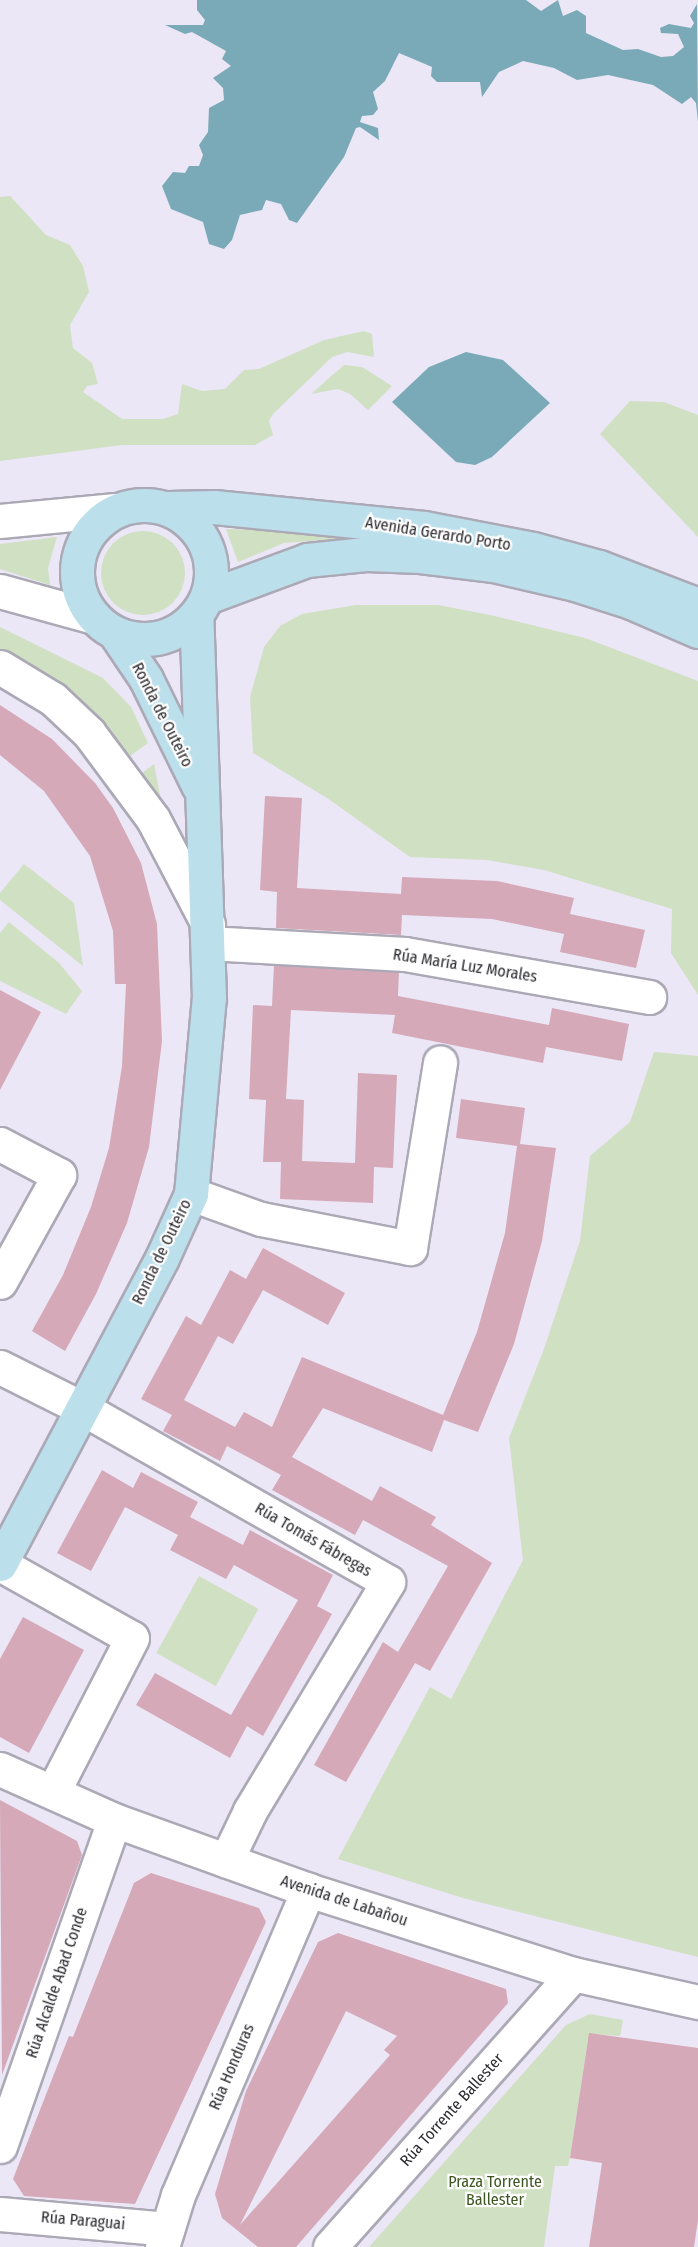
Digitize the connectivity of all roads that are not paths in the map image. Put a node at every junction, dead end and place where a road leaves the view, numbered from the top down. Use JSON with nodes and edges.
{"nodes":[{"id":1,"x":168,"y":508,"type":"junction"},
{"id":2,"x":115,"y":510,"type":"junction"},
{"id":3,"x":0,"y":521,"type":"edge"},
{"id":4,"x":0,"y":591,"type":"edge"},
{"id":5,"x":698,"y":605,"type":"edge"},
{"id":6,"x":202,"y":606,"type":"junction"},
{"id":7,"x":104,"y":625,"type":"junction"},
{"id":8,"x":698,"y":631,"type":"edge"},
{"id":9,"x":0,"y":667,"type":"edge"},
{"id":10,"x":205,"y":800,"type":"junction"},
{"id":11,"x":208,"y":934,"type":"junction"},
{"id":12,"x":649,"y":997,"type":"dead end"},
{"id":13,"x":440,"y":1062,"type":"dead end"},
{"id":14,"x":0,"y":1144,"type":"edge"},
{"id":15,"x":191,"y":1194,"type":"junction"},
{"id":16,"x":0,"y":1282,"type":"edge"},
{"id":17,"x":0,"y":1366,"type":"edge"},
{"id":18,"x":82,"y":1408,"type":"junction"},
{"id":19,"x":0,"y":1564,"type":"edge"},
{"id":20,"x":0,"y":1769,"type":"edge"},
{"id":21,"x":53,"y":1792,"type":"junction"},
{"id":22,"x":114,"y":1820,"type":"junction"},
{"id":23,"x":226,"y":1861,"type":"junction"},
{"id":24,"x":308,"y":1890,"type":"junction"},
{"id":25,"x":573,"y":1974,"type":"junction"},
{"id":26,"x":698,"y":2002,"type":"edge"},
{"id":27,"x":0,"y":2146,"type":"edge"},
{"id":28,"x":0,"y":2214,"type":"edge"},
{"id":29,"x":164,"y":2238,"type":"edge"},
{"id":30,"x":330,"y":2247,"type":"edge"}],
"edges":[{"from":1,"to":2,"type":"street"},
{"from":1,"to":5,"type":"street","name":"Avenida Gerardo Porto"},
{"from":1,"to":6,"type":"street"},
{"from":2,"to":3,"type":"street"},
{"from":2,"to":7,"type":"street"},
{"from":4,"to":7,"type":"street"},
{"from":6,"to":7,"type":"street"},
{"from":6,"to":8,"type":"street","name":"Avenida Gerardo Porto"},
{"from":6,"to":10,"type":"street","name":"Ronda de Outeiro"},
{"from":7,"to":10,"type":"street","name":"Ronda de Outeiro"},
{"from":9,"to":11,"type":"street"},
{"from":10,"to":11,"type":"street","name":"Ronda de Outeiro"},
{"from":11,"to":12,"type":"street","name":"Rúa María Luz Morales"},
{"from":11,"to":15,"type":"street","name":"Ronda de Outeiro"},
{"from":13,"to":15,"type":"street"},
{"from":14,"to":16,"type":"street"},
{"from":15,"to":18,"type":"street","name":"Ronda de Outeiro"},
{"from":17,"to":18,"type":"street"},
{"from":18,"to":19,"type":"street","name":"Ronda de Outeiro"},
{"from":18,"to":23,"type":"street","name":"Rúa Tomás Fábregas"},
{"from":19,"to":21,"type":"street"},
{"from":20,"to":21,"type":"street","name":"Avenida de Labañou"},
{"from":21,"to":22,"type":"street","name":"Avenida de Labañou"},
{"from":22,"to":23,"type":"street","name":"Avenida de Labañou"},
{"from":22,"to":27,"type":"street","name":"Rúa Alcalde Abad Conde"},
{"from":23,"to":24,"type":"street","name":"Avenida de Labañou"},
{"from":24,"to":25,"type":"street","name":"Avenida de Labañou"},
{"from":24,"to":29,"type":"street","name":"Rúa Honduras"},
{"from":25,"to":26,"type":"street","name":"Avenida de Labañou"},
{"from":25,"to":30,"type":"street","name":"Rúa Torrente Ballester"},
{"from":28,"to":29,"type":"street","name":"Rúa Paraguai"}]}
